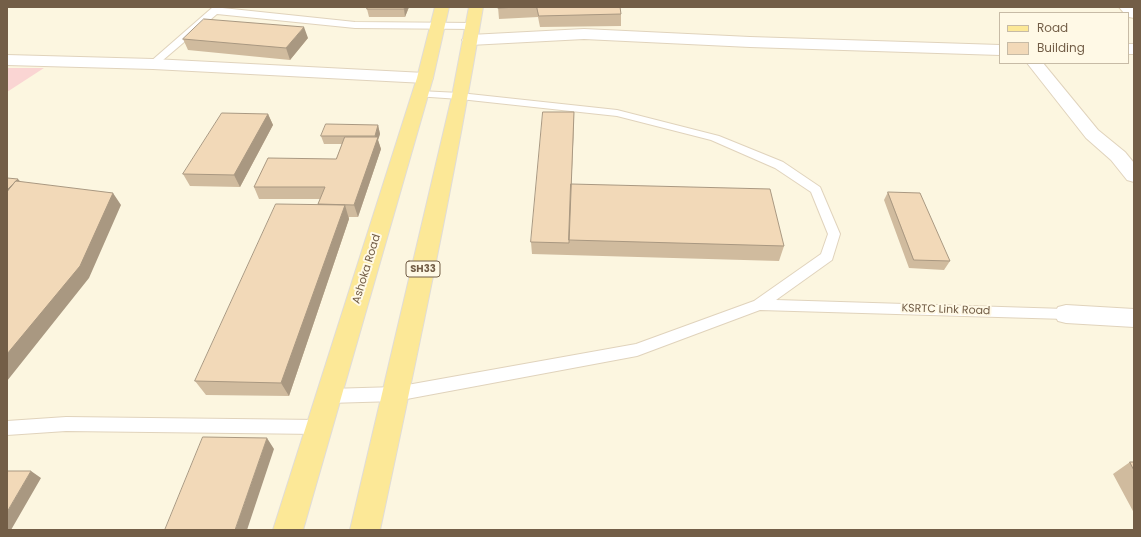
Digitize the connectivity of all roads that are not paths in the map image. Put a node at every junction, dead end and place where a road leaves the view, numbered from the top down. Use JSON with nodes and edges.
{"nodes":[{"id":1,"x":1126,"y":7,"type":"edge"},
{"id":2,"x":216,"y":9,"type":"edge"},
{"id":3,"x":1134,"y":14,"type":"edge"},
{"id":4,"x":439,"y":16,"type":"edge"},
{"id":5,"x":473,"y":24,"type":"edge"},
{"id":6,"x":999,"y":50,"type":"edge"},
{"id":7,"x":7,"y":60,"type":"edge"},
{"id":8,"x":153,"y":64,"type":"junction"},
{"id":9,"x":1036,"y":64,"type":"edge"},
{"id":10,"x":422,"y":86,"type":"junction"},
{"id":11,"x":460,"y":96,"type":"junction"},
{"id":12,"x":1134,"y":176,"type":"edge"},
{"id":13,"x":759,"y":305,"type":"junction"},
{"id":14,"x":1066,"y":314,"type":"joint"},
{"id":15,"x":1134,"y":318,"type":"edge"},
{"id":16,"x":396,"y":394,"type":"junction"},
{"id":17,"x":329,"y":396,"type":"junction"},
{"id":18,"x":318,"y":427,"type":"junction"},
{"id":19,"x":7,"y":428,"type":"edge"},
{"id":20,"x":288,"y":530,"type":"edge"},
{"id":21,"x":365,"y":530,"type":"edge"}],
"edges":[{"from":1,"to":3,"type":"street"},
{"from":2,"to":4,"type":"lane"},
{"from":2,"to":8,"type":"lane"},
{"from":4,"to":5,"type":"lane"},
{"from":4,"to":10,"type":"main road","name":"Ashoka Road"},
{"from":5,"to":6,"type":"street"},
{"from":5,"to":11,"type":"main road","number":"SH33"},
{"from":7,"to":8,"type":"street"},
{"from":8,"to":10,"type":"street"},
{"from":9,"to":12,"type":"street"},
{"from":10,"to":11,"type":"lane"},
{"from":10,"to":17,"type":"main road","name":"Ashoka Road"},
{"from":11,"to":13,"type":"lane"},
{"from":11,"to":16,"type":"main road","number":"SH33"},
{"from":13,"to":14,"type":"lane","name":"KSRTC Link Road"},
{"from":13,"to":16,"type":"lane"},
{"from":14,"to":15,"type":"street","name":"KSRTC Link Road"},
{"from":16,"to":17,"type":"lane"},
{"from":16,"to":21,"type":"main road","number":"SH33"},
{"from":17,"to":18,"type":"main road","name":"Ashoka Road"},
{"from":18,"to":19,"type":"lane"},
{"from":18,"to":20,"type":"main road","name":"Ashoka Road"}]}
